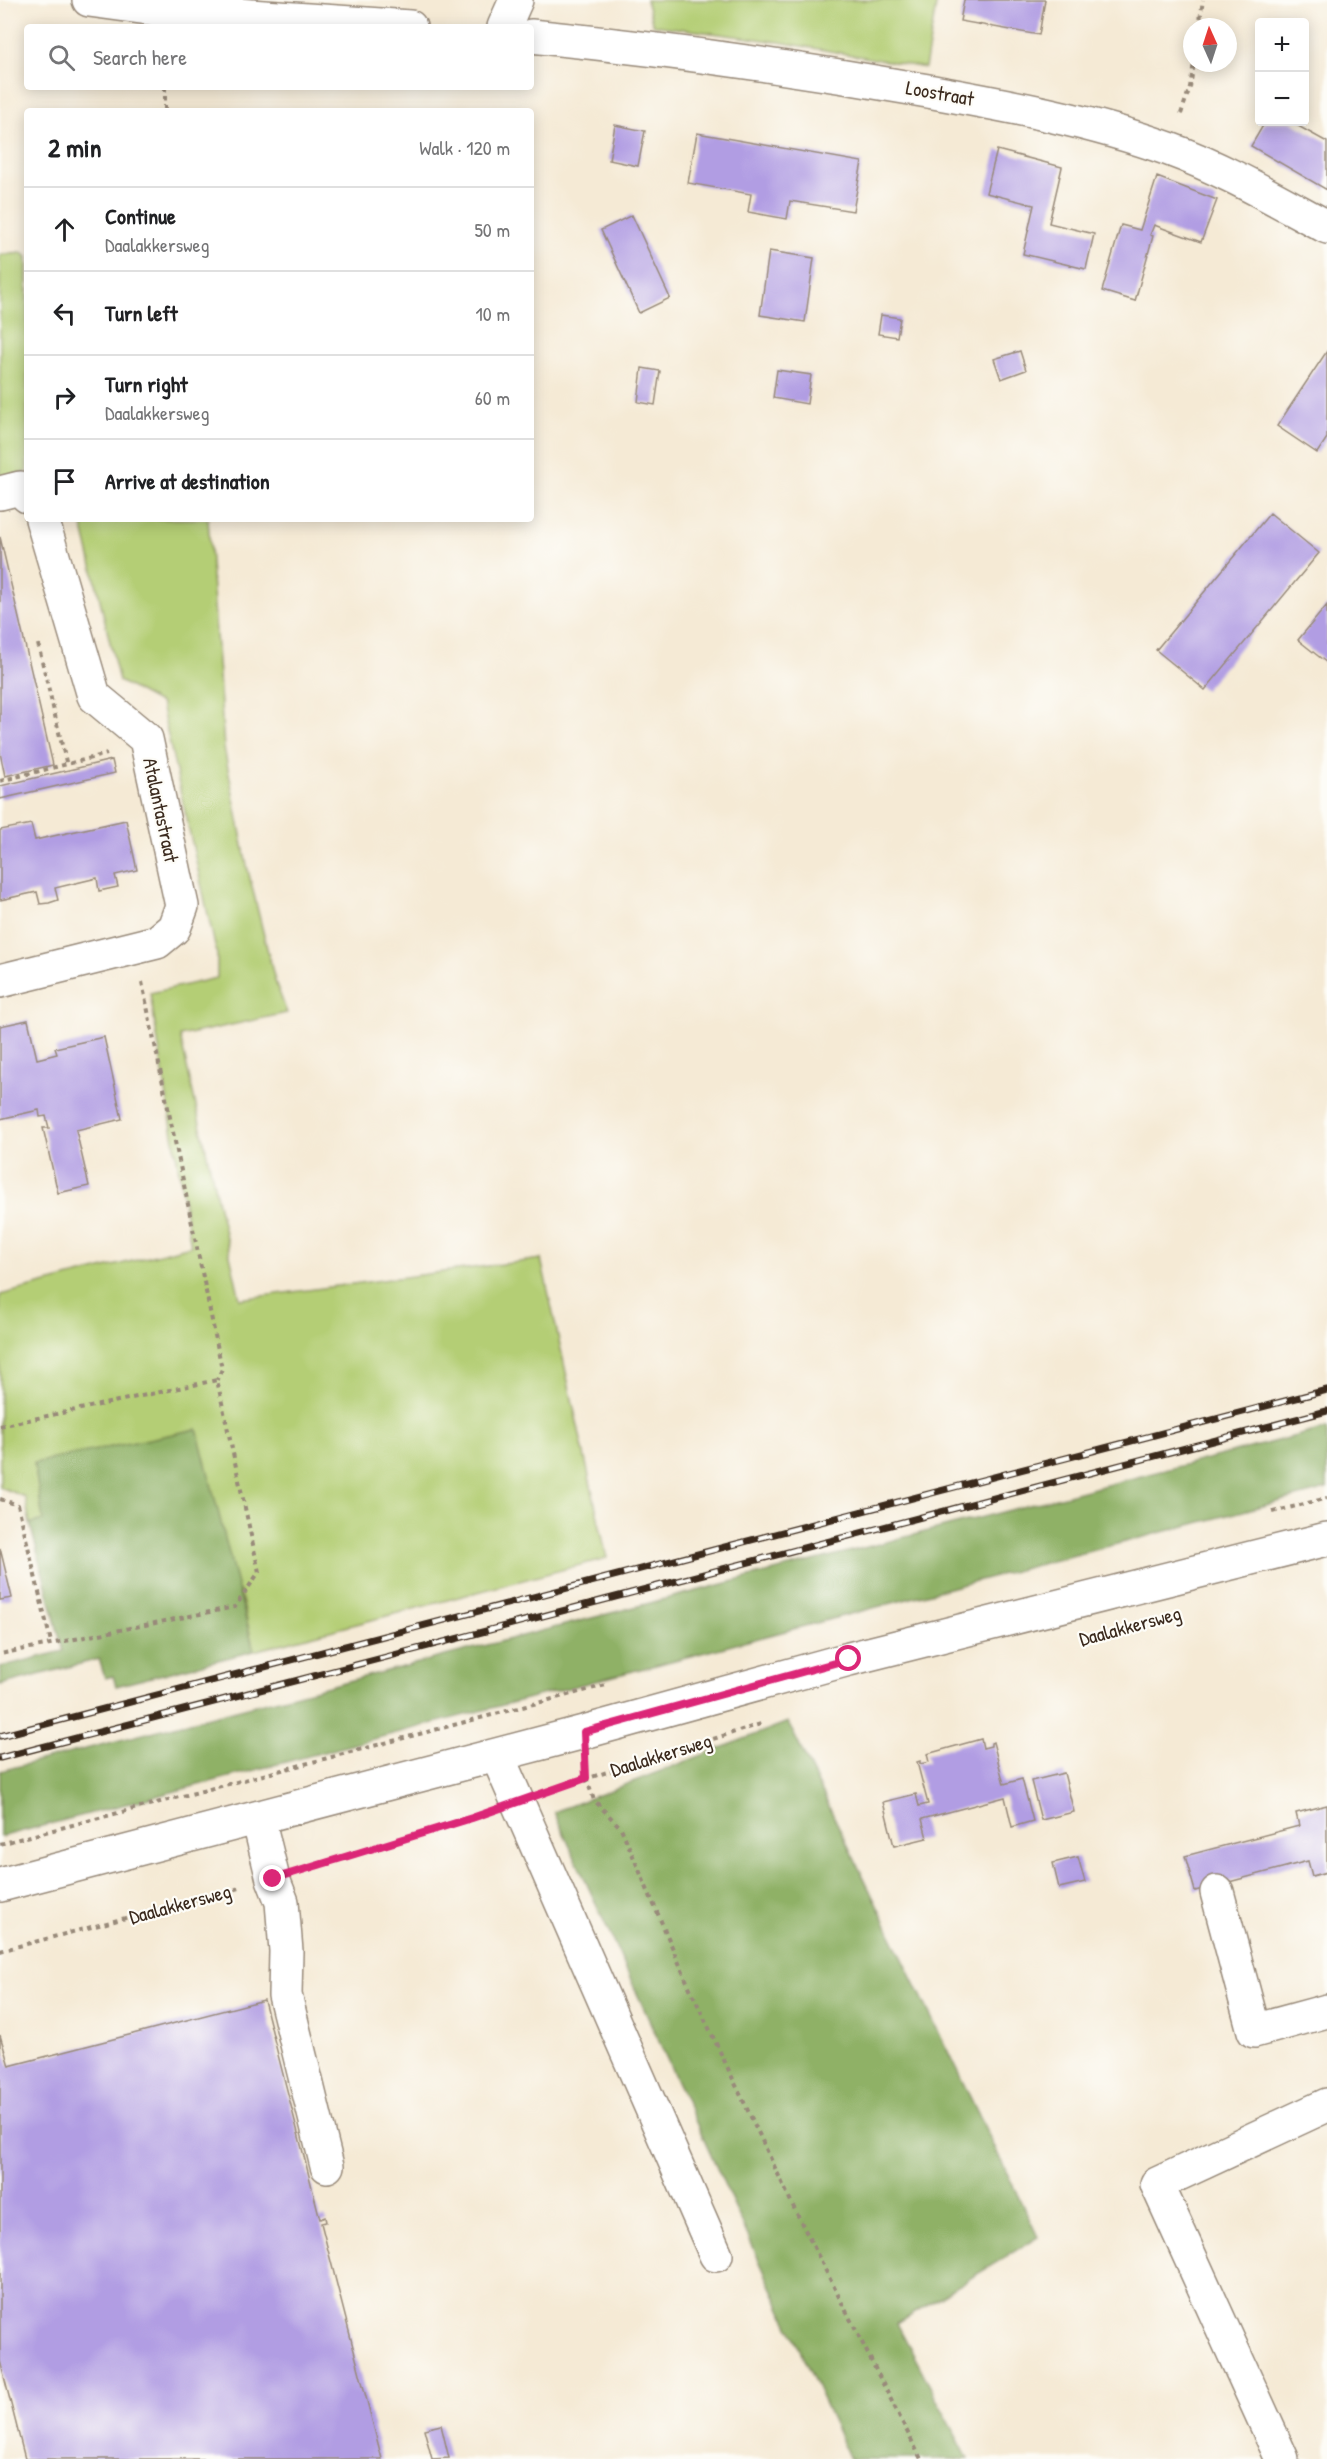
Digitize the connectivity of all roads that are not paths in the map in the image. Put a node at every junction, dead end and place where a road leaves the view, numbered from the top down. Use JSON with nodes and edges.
{"nodes":[{"id":1,"x":89,"y":0,"type":"edge"},
{"id":2,"x":516,"y":0,"type":"edge"},
{"id":3,"x":366,"y":24,"type":"edge"},
{"id":4,"x":505,"y":24,"type":"edge"},
{"id":5,"x":534,"y":36,"type":"edge"},
{"id":6,"x":1327,"y":227,"type":"edge"},
{"id":7,"x":0,"y":493,"type":"edge"},
{"id":8,"x":24,"y":493,"type":"edge"},
{"id":9,"x":43,"y":522,"type":"edge"},
{"id":10,"x":0,"y":981,"type":"edge"},
{"id":11,"x":1327,"y":1539,"type":"edge"},
{"id":12,"x":497,"y":1755,"type":"junction"},
{"id":13,"x":258,"y":1818,"type":"junction"},
{"id":14,"x":0,"y":1886,"type":"edge"},
{"id":15,"x":1217,"y":1892,"type":"dead end"},
{"id":16,"x":1327,"y":2011,"type":"edge"},
{"id":17,"x":1327,"y":2105,"type":"edge"},
{"id":18,"x":327,"y":2166,"type":"dead end"},
{"id":19,"x":716,"y":2254,"type":"dead end"},
{"id":20,"x":1282,"y":2459,"type":"edge"}],
"edges":[{"from":1,"to":3,"type":"street"},
{"from":2,"to":4,"type":"street"},
{"from":5,"to":6,"type":"street","name":"Loostraat"},
{"from":7,"to":8,"type":"street"},
{"from":9,"to":10,"type":"street","name":"Atalantastraat"},
{"from":11,"to":12,"type":"street","name":"Daalakkersweg"},
{"from":12,"to":13,"type":"street","name":"Daalakkersweg"},
{"from":12,"to":19,"type":"street"},
{"from":13,"to":14,"type":"street","name":"Daalakkersweg"},
{"from":13,"to":18,"type":"street"},
{"from":15,"to":16,"type":"street"},
{"from":17,"to":20,"type":"street"}]}
